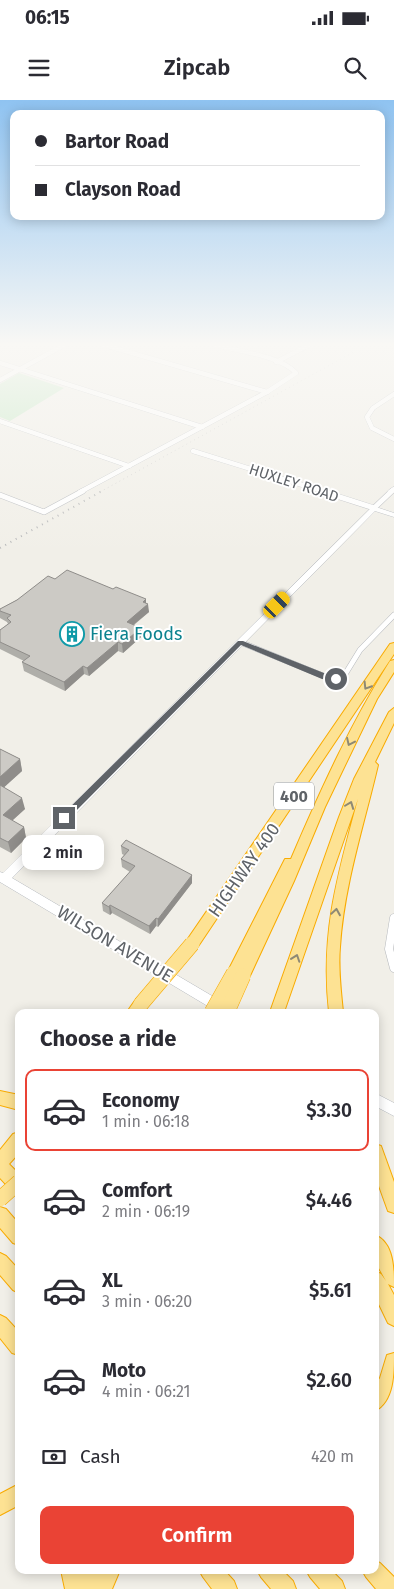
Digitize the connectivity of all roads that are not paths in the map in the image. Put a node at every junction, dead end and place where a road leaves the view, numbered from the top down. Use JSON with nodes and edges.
{"nodes":[{"id":1,"x":159,"y":413,"type":"edge"},
{"id":2,"x":227,"y":413,"type":"edge"},
{"id":3,"x":370,"y":413,"type":"edge"},
{"id":4,"x":0,"y":421,"type":"edge"},
{"id":5,"x":202,"y":427,"type":"junction"},
{"id":6,"x":394,"y":439,"type":"edge"},
{"id":7,"x":194,"y":451,"type":"dead end"},
{"id":8,"x":129,"y":466,"type":"junction"},
{"id":9,"x":394,"y":489,"type":"edge"},
{"id":10,"x":0,"y":495,"type":"edge"},
{"id":11,"x":374,"y":508,"type":"junction"},
{"id":12,"x":394,"y":515,"type":"edge"},
{"id":13,"x":394,"y":615,"type":"edge"},
{"id":14,"x":240,"y":642,"type":"junction"},
{"id":15,"x":394,"y":646,"type":"edge"},
{"id":16,"x":394,"y":663,"type":"edge"},
{"id":17,"x":394,"y":712,"type":"edge"},
{"id":18,"x":376,"y":747,"type":"junction"},
{"id":19,"x":2,"y":878,"type":"edge"},
{"id":20,"x":394,"y":918,"type":"edge"},
{"id":21,"x":394,"y":968,"type":"edge"},
{"id":22,"x":238,"y":975,"type":"junction"},
{"id":23,"x":137,"y":1008,"type":"edge"},
{"id":24,"x":279,"y":1008,"type":"edge"},
{"id":25,"x":214,"y":1009,"type":"edge"},
{"id":26,"x":223,"y":1009,"type":"edge"},
{"id":27,"x":229,"y":1009,"type":"edge"},
{"id":28,"x":335,"y":1009,"type":"edge"},
{"id":29,"x":0,"y":1098,"type":"edge"},
{"id":30,"x":379,"y":1101,"type":"edge"},
{"id":31,"x":15,"y":1102,"type":"edge"},
{"id":32,"x":394,"y":1110,"type":"edge"},
{"id":33,"x":15,"y":1145,"type":"edge"},
{"id":34,"x":0,"y":1162,"type":"edge"},
{"id":35,"x":379,"y":1164,"type":"edge"},
{"id":36,"x":0,"y":1166,"type":"edge"},
{"id":37,"x":15,"y":1182,"type":"edge"},
{"id":38,"x":15,"y":1186,"type":"edge"},
{"id":39,"x":0,"y":1199,"type":"edge"},
{"id":40,"x":394,"y":1205,"type":"edge"},
{"id":41,"x":0,"y":1215,"type":"edge"},
{"id":42,"x":15,"y":1232,"type":"edge"},
{"id":43,"x":379,"y":1251,"type":"edge"},
{"id":44,"x":0,"y":1262,"type":"edge"},
{"id":45,"x":394,"y":1278,"type":"edge"},
{"id":46,"x":15,"y":1279,"type":"edge"},
{"id":47,"x":379,"y":1286,"type":"edge"},
{"id":48,"x":394,"y":1317,"type":"edge"},
{"id":49,"x":0,"y":1324,"type":"edge"},
{"id":50,"x":15,"y":1341,"type":"edge"},
{"id":51,"x":394,"y":1362,"type":"edge"},
{"id":52,"x":379,"y":1395,"type":"edge"},
{"id":53,"x":15,"y":1496,"type":"edge"},
{"id":54,"x":0,"y":1505,"type":"edge"},
{"id":55,"x":73,"y":1574,"type":"edge"},
{"id":56,"x":94,"y":1574,"type":"edge"},
{"id":57,"x":107,"y":1574,"type":"edge"},
{"id":58,"x":213,"y":1574,"type":"edge"},
{"id":59,"x":272,"y":1574,"type":"edge"},
{"id":60,"x":321,"y":1574,"type":"edge"},
{"id":61,"x":378,"y":1574,"type":"edge"},
{"id":62,"x":76,"y":1589,"type":"edge"},
{"id":63,"x":90,"y":1589,"type":"edge"},
{"id":64,"x":101,"y":1589,"type":"edge"},
{"id":65,"x":226,"y":1589,"type":"edge"},
{"id":66,"x":285,"y":1589,"type":"edge"},
{"id":67,"x":334,"y":1589,"type":"edge"},
{"id":68,"x":391,"y":1589,"type":"edge"}],
"edges":[{"from":1,"to":5,"type":"street"},
{"from":2,"to":5,"type":"street"},
{"from":3,"to":6,"type":"street"},
{"from":4,"to":8,"type":"street"},
{"from":5,"to":8,"type":"street"},
{"from":7,"to":11,"type":"street","name":"HUXLEY ROAD"},
{"from":8,"to":10,"type":"street"},
{"from":9,"to":11,"type":"street"},
{"from":11,"to":12,"type":"street","name":"HUXLEY ROAD"},
{"from":11,"to":14,"type":"street"},
{"from":13,"to":14,"type":"street"},
{"from":14,"to":19,"type":"street"},
{"from":15,"to":23,"type":"highway","name":"HIGHWAY 400","number":"400","one_way":true,"bridge":true},
{"from":16,"to":22,"type":"highway","one_way":true},
{"from":17,"to":18,"type":"highway"},
{"from":24,"to":18,"type":"highway","one_way":true},
{"from":28,"to":18,"type":"highway","one_way":true},
{"from":19,"to":26,"type":"street","name":"WILSON AVENUE"},
{"from":20,"to":21,"type":"street"},
{"from":22,"to":25,"type":"highway","bridge":true},
{"from":22,"to":27,"type":"highway","bridge":true},
{"from":29,"to":31,"type":"highway"},
{"from":30,"to":32,"type":"street"},
{"from":33,"to":34,"type":"highway"},
{"from":35,"to":40,"type":"highway"},
{"from":36,"to":37,"type":"highway"},
{"from":38,"to":39,"type":"highway","bridge":true},
{"from":41,"to":42,"type":"highway"},
{"from":43,"to":45,"type":"highway"},
{"from":44,"to":46,"type":"highway"},
{"from":47,"to":48,"type":"highway"},
{"from":49,"to":50,"type":"highway"},
{"from":51,"to":52,"type":"highway"},
{"from":53,"to":54,"type":"highway"},
{"from":55,"to":62,"type":"highway"},
{"from":56,"to":63,"type":"highway"},
{"from":57,"to":64,"type":"highway"},
{"from":58,"to":65,"type":"highway"},
{"from":59,"to":66,"type":"highway"},
{"from":60,"to":67,"type":"highway"},
{"from":61,"to":68,"type":"highway"}]}
